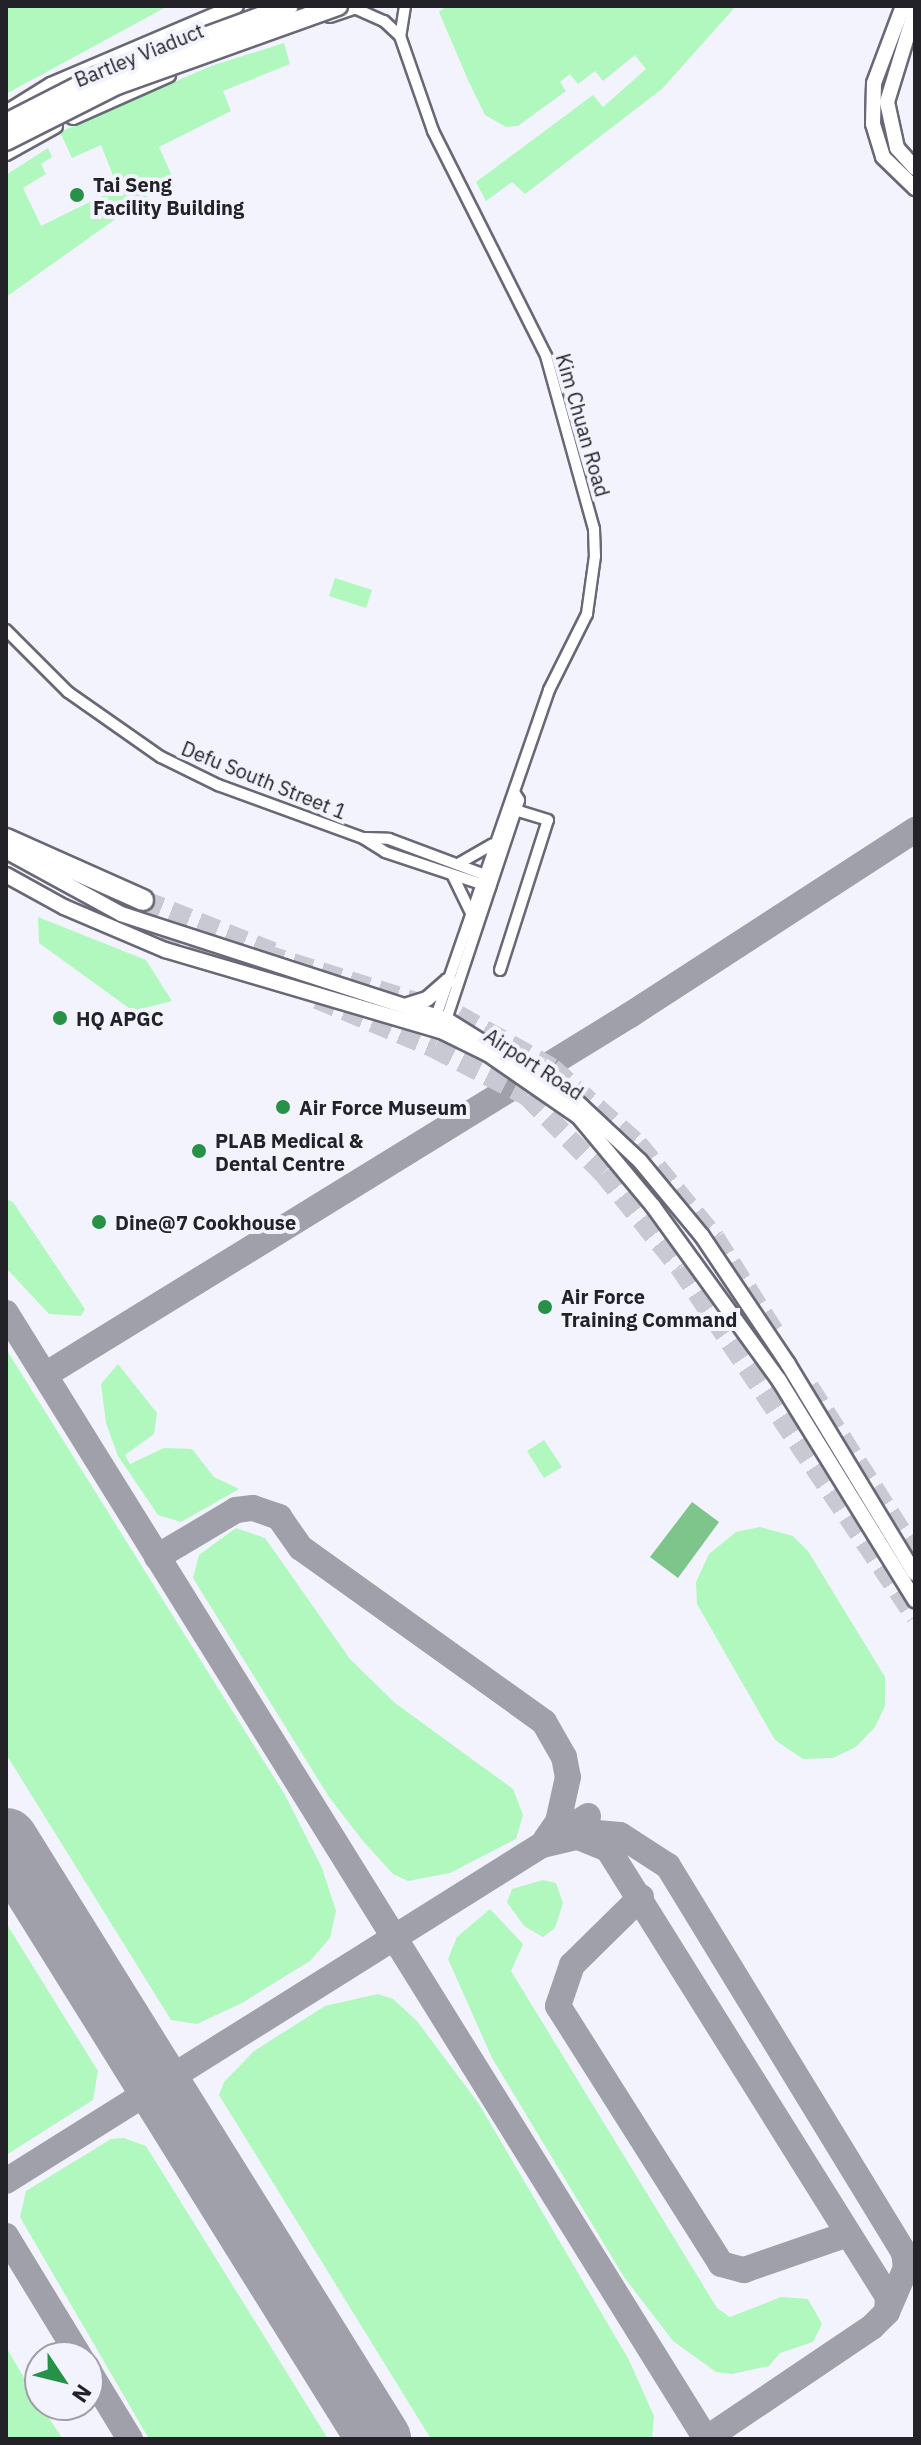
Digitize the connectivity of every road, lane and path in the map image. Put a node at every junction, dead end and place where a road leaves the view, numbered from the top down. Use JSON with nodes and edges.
{"nodes":[{"id":1,"x":236,"y":6,"type":"edge"},
{"id":2,"x":289,"y":6,"type":"edge"},
{"id":3,"x":349,"y":6,"type":"edge"},
{"id":4,"x":405,"y":6,"type":"edge"},
{"id":5,"x":903,"y":6,"type":"edge"},
{"id":6,"x":915,"y":11,"type":"edge"},
{"id":7,"x":400,"y":36,"type":"junction"},
{"id":8,"x":136,"y":47,"type":"junction"},
{"id":9,"x":148,"y":84,"type":"junction"},
{"id":10,"x":6,"y":113,"type":"edge"},
{"id":11,"x":6,"y":123,"type":"edge"},
{"id":12,"x":6,"y":141,"type":"edge"},
{"id":13,"x":6,"y":153,"type":"edge"},
{"id":14,"x":915,"y":168,"type":"edge"},
{"id":15,"x":915,"y":188,"type":"edge"},
{"id":16,"x":6,"y":630,"type":"edge"},
{"id":17,"x":510,"y":809,"type":"junction"},
{"id":18,"x":6,"y":839,"type":"edge"},
{"id":19,"x":493,"y":844,"type":"junction"},
{"id":20,"x":6,"y":851,"type":"edge"},
{"id":21,"x":455,"y":869,"type":"junction"},
{"id":22,"x":6,"y":875,"type":"edge"},
{"id":23,"x":487,"y":881,"type":"junction"},
{"id":24,"x":143,"y":900,"type":"tunnel mouth"},
{"id":25,"x":471,"y":913,"type":"junction"},
{"id":26,"x":272,"y":964,"type":"junction"},
{"id":27,"x":500,"y":970,"type":"dead end"},
{"id":28,"x":448,"y":981,"type":"junction"},
{"id":29,"x":288,"y":984,"type":"junction"},
{"id":30,"x":408,"y":1005,"type":"junction"},
{"id":31,"x":439,"y":1024,"type":"junction"},
{"id":32,"x":915,"y":1574,"type":"edge"},
{"id":33,"x":915,"y":1600,"type":"edge"}],
"edges":[{"from":1,"to":8,"type":"main road"},
{"from":2,"to":11,"type":"highway","name":"Bartley Viaduct","bridge":true},
{"from":3,"to":7,"type":"street"},
{"from":3,"to":9,"type":"main road"},
{"from":3,"to":12,"type":"highway","name":"Bartley Viaduct","bridge":true},
{"from":4,"to":7,"type":"street"},
{"from":5,"to":15,"type":"main road"},
{"from":6,"to":14,"type":"main road"},
{"from":7,"to":17,"type":"street","name":"Kim Chuan Road"},
{"from":8,"to":9,"type":"main road"},
{"from":8,"to":10,"type":"main road"},
{"from":9,"to":13,"type":"main road"},
{"from":16,"to":21,"type":"street","name":"Defu South Street 1"},
{"from":17,"to":19,"type":"street","name":"Kim Chuan Road"},
{"from":17,"to":23,"type":"street","name":"Kim Chuan Road"},
{"from":17,"to":27,"type":"street"},
{"from":18,"to":24,"type":"highway"},
{"from":19,"to":21,"type":"street"},
{"from":19,"to":23,"type":"street","name":"Kim Chuan Road"},
{"from":20,"to":26,"type":"main road","name":"Airport Road"},
{"from":21,"to":23,"type":"street","name":"Defu South Street 1"},
{"from":21,"to":25,"type":"street"},
{"from":22,"to":29,"type":"main road","name":"Airport Road"},
{"from":23,"to":25,"type":"street","name":"Kim Chuan Road"},
{"from":23,"to":31,"type":"street","name":"Kim Chuan Road"},
{"from":25,"to":28,"type":"street","name":"Kim Chuan Road"},
{"from":26,"to":29,"type":"main road"},
{"from":26,"to":30,"type":"main road","name":"Airport Road"},
{"from":28,"to":30,"type":"main road"},
{"from":28,"to":31,"type":"street","name":"Kim Chuan Road"},
{"from":29,"to":31,"type":"main road","name":"Airport Road"},
{"from":30,"to":31,"type":"main road","name":"Airport Road"},
{"from":31,"to":32,"type":"main road","name":"Airport Road"},
{"from":31,"to":33,"type":"main road","name":"Airport Road"}]}
